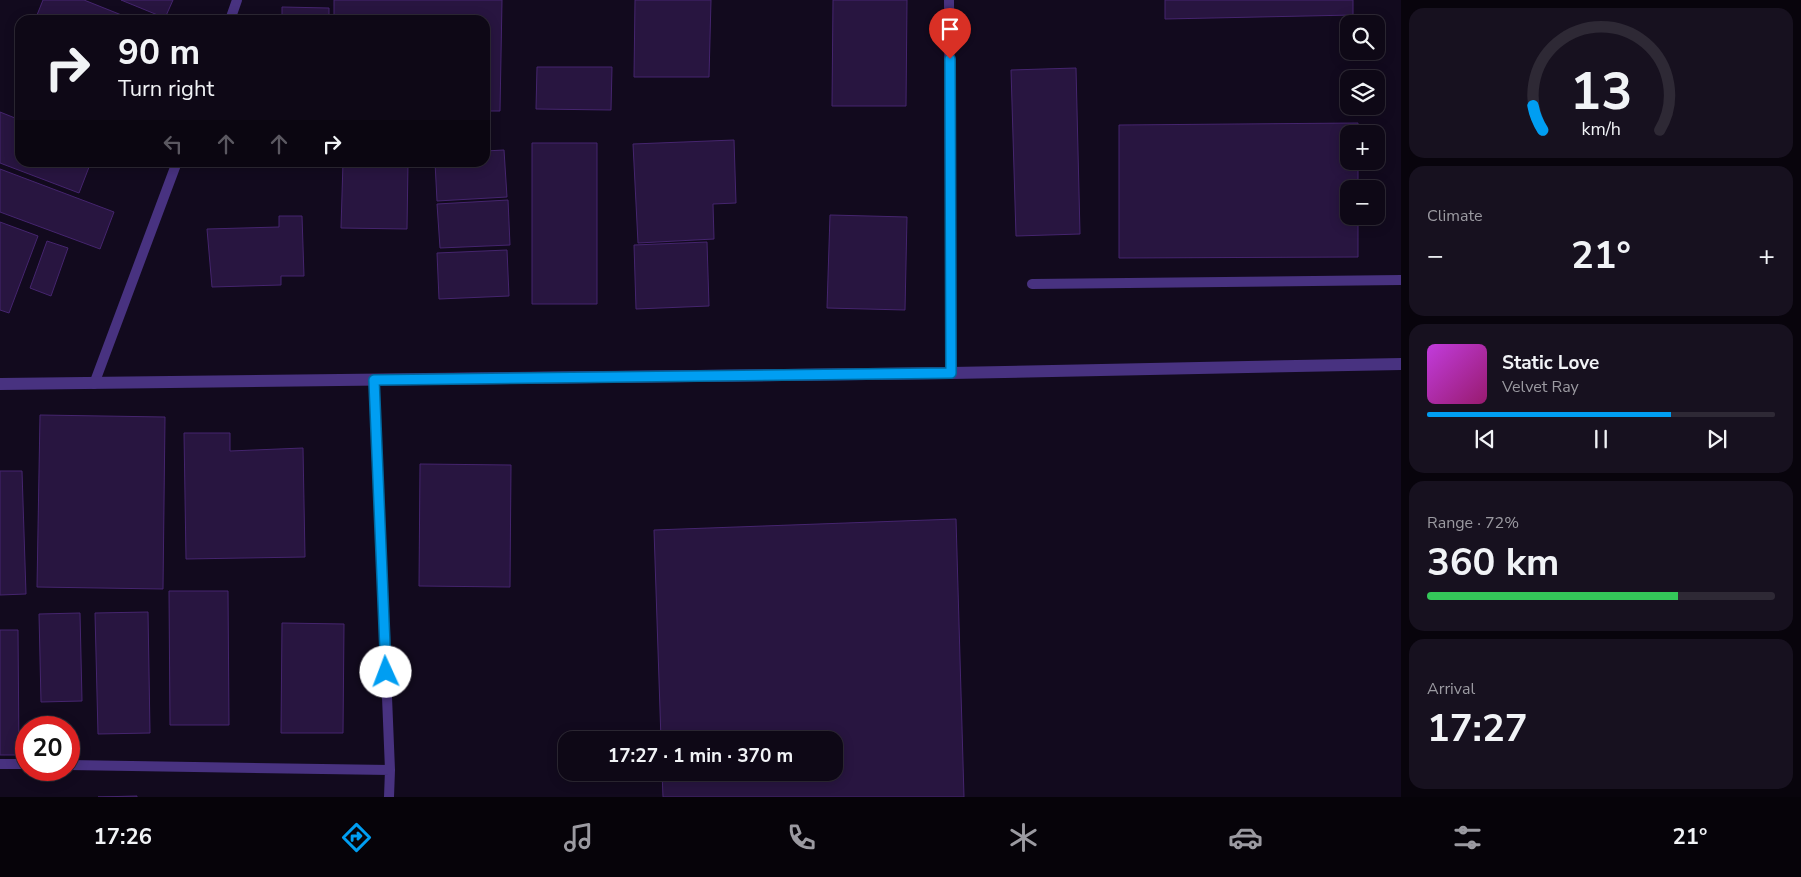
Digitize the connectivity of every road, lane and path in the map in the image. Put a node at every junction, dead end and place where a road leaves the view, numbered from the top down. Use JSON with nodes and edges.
{"nodes":[{"id":1,"x":237,"y":0,"type":"edge"},
{"id":2,"x":949,"y":0,"type":"edge"},
{"id":3,"x":232,"y":15,"type":"edge"},
{"id":4,"x":175,"y":167,"type":"edge"},
{"id":5,"x":1401,"y":280,"type":"edge"},
{"id":6,"x":1032,"y":284,"type":"dead end"},
{"id":7,"x":1401,"y":364,"type":"edge"},
{"id":8,"x":951,"y":373,"type":"junction"},
{"id":9,"x":374,"y":380,"type":"junction"},
{"id":10,"x":0,"y":384,"type":"edge"},
{"id":11,"x":94,"y":384,"type":"junction"},
{"id":12,"x":0,"y":764,"type":"edge"},
{"id":13,"x":15,"y":764,"type":"edge"},
{"id":14,"x":80,"y":764,"type":"edge"},
{"id":15,"x":390,"y":770,"type":"junction"},
{"id":16,"x":389,"y":797,"type":"edge"}],
"edges":[{"from":1,"to":3,"type":"lane"},
{"from":2,"to":8,"type":"lane"},
{"from":4,"to":11,"type":"lane"},
{"from":5,"to":6,"type":"lane"},
{"from":7,"to":8,"type":"street"},
{"from":8,"to":9,"type":"street"},
{"from":9,"to":11,"type":"street"},
{"from":9,"to":15,"type":"lane"},
{"from":10,"to":11,"type":"street"},
{"from":12,"to":13,"type":"lane"},
{"from":14,"to":15,"type":"lane"},
{"from":15,"to":16,"type":"lane"}]}
